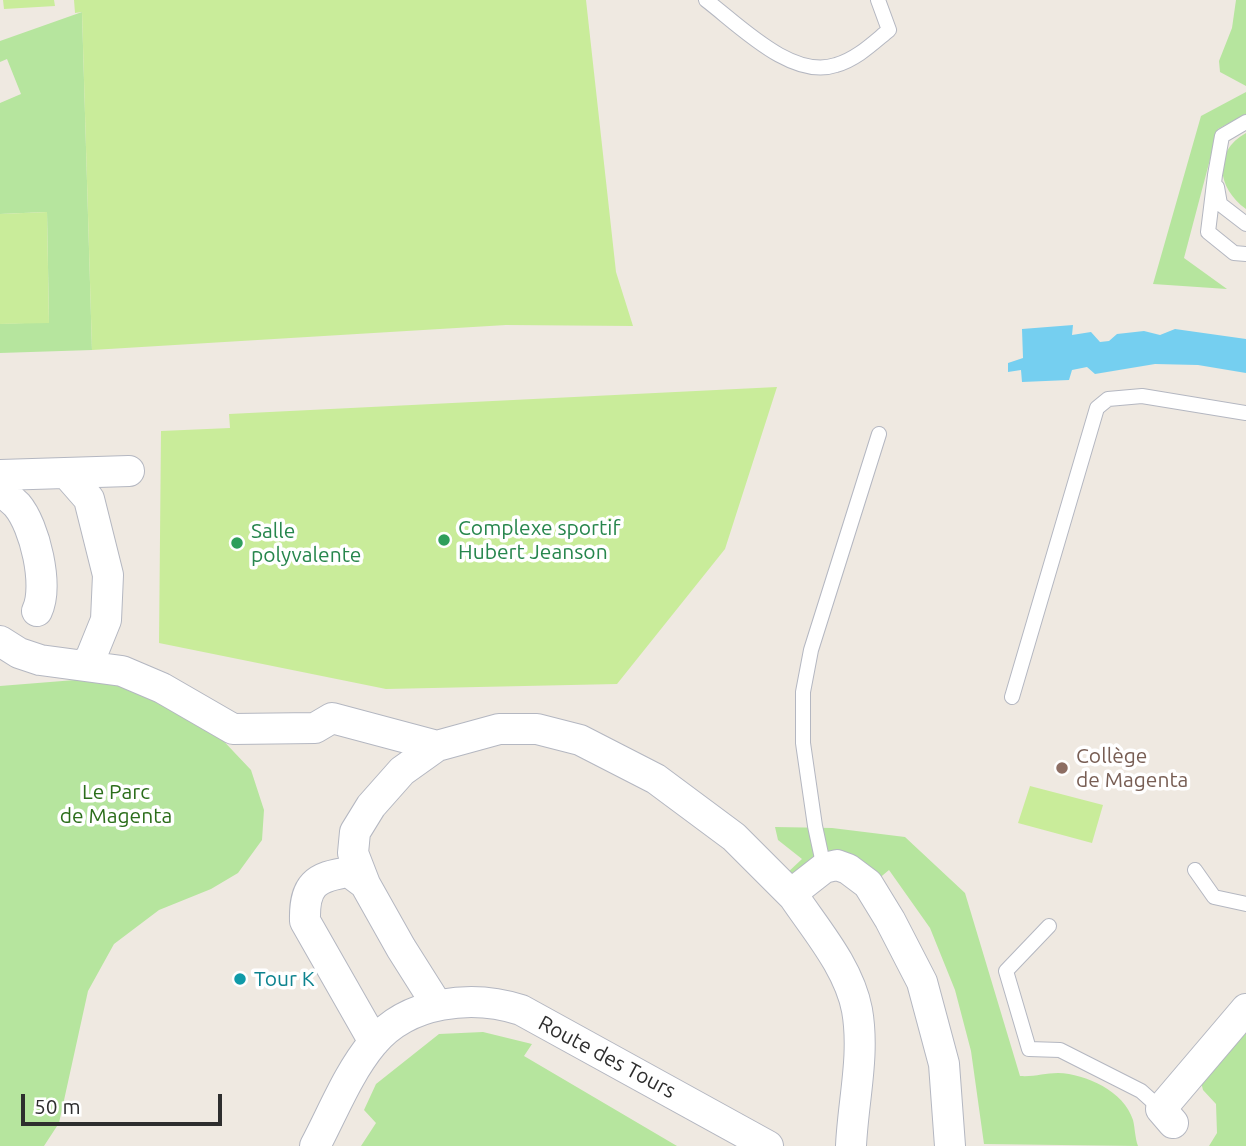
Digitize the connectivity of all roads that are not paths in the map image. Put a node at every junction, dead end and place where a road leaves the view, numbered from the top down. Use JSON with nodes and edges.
{"nodes":[{"id":1,"x":706,"y":0,"type":"edge"},
{"id":2,"x":878,"y":0,"type":"edge"},
{"id":3,"x":1246,"y":122,"type":"edge"},
{"id":4,"x":1214,"y":175,"type":"junction"},
{"id":5,"x":1246,"y":224,"type":"edge"},
{"id":6,"x":1246,"y":254,"type":"edge"},
{"id":7,"x":1246,"y":413,"type":"edge"},
{"id":8,"x":879,"y":434,"type":"dead end"},
{"id":9,"x":129,"y":471,"type":"dead end"},
{"id":10,"x":0,"y":475,"type":"edge"},
{"id":11,"x":68,"y":475,"type":"junction"},
{"id":12,"x":0,"y":491,"type":"edge"},
{"id":13,"x":37,"y":611,"type":"dead end"},
{"id":14,"x":0,"y":641,"type":"edge"},
{"id":15,"x":84,"y":665,"type":"junction"},
{"id":16,"x":1012,"y":697,"type":"dead end"},
{"id":17,"x":437,"y":746,"type":"junction"},
{"id":18,"x":824,"y":868,"type":"junction"},
{"id":19,"x":1195,"y":870,"type":"dead end"},
{"id":20,"x":365,"y":884,"type":"junction"},
{"id":21,"x":794,"y":897,"type":"junction"},
{"id":22,"x":1246,"y":904,"type":"edge"},
{"id":23,"x":1049,"y":926,"type":"dead end"},
{"id":24,"x":437,"y":1005,"type":"junction"},
{"id":25,"x":1246,"y":1009,"type":"edge"},
{"id":26,"x":374,"y":1042,"type":"junction"},
{"id":27,"x":1167,"y":1116,"type":"joint"},
{"id":28,"x":315,"y":1146,"type":"edge"},
{"id":29,"x":768,"y":1146,"type":"edge"},
{"id":30,"x":851,"y":1146,"type":"edge"},
{"id":31,"x":950,"y":1146,"type":"edge"}],
"edges":[{"from":1,"to":2,"type":"lane"},
{"from":3,"to":4,"type":"lane"},
{"from":4,"to":5,"type":"lane"},
{"from":4,"to":6,"type":"lane"},
{"from":7,"to":16,"type":"lane"},
{"from":8,"to":18,"type":"lane"},
{"from":9,"to":11,"type":"street"},
{"from":10,"to":11,"type":"street"},
{"from":11,"to":15,"type":"street"},
{"from":12,"to":13,"type":"street"},
{"from":14,"to":15,"type":"street"},
{"from":15,"to":17,"type":"street"},
{"from":17,"to":20,"type":"street"},
{"from":17,"to":21,"type":"street"},
{"from":18,"to":21,"type":"street"},
{"from":18,"to":31,"type":"street"},
{"from":19,"to":22,"type":"lane"},
{"from":20,"to":24,"type":"street"},
{"from":20,"to":26,"type":"street"},
{"from":21,"to":30,"type":"street"},
{"from":23,"to":27,"type":"lane"},
{"from":24,"to":26,"type":"street","name":"Route des Tours"},
{"from":24,"to":29,"type":"street","name":"Route des Tours"},
{"from":25,"to":27,"type":"street"},
{"from":26,"to":28,"type":"street","name":"Route des Tours"}]}
